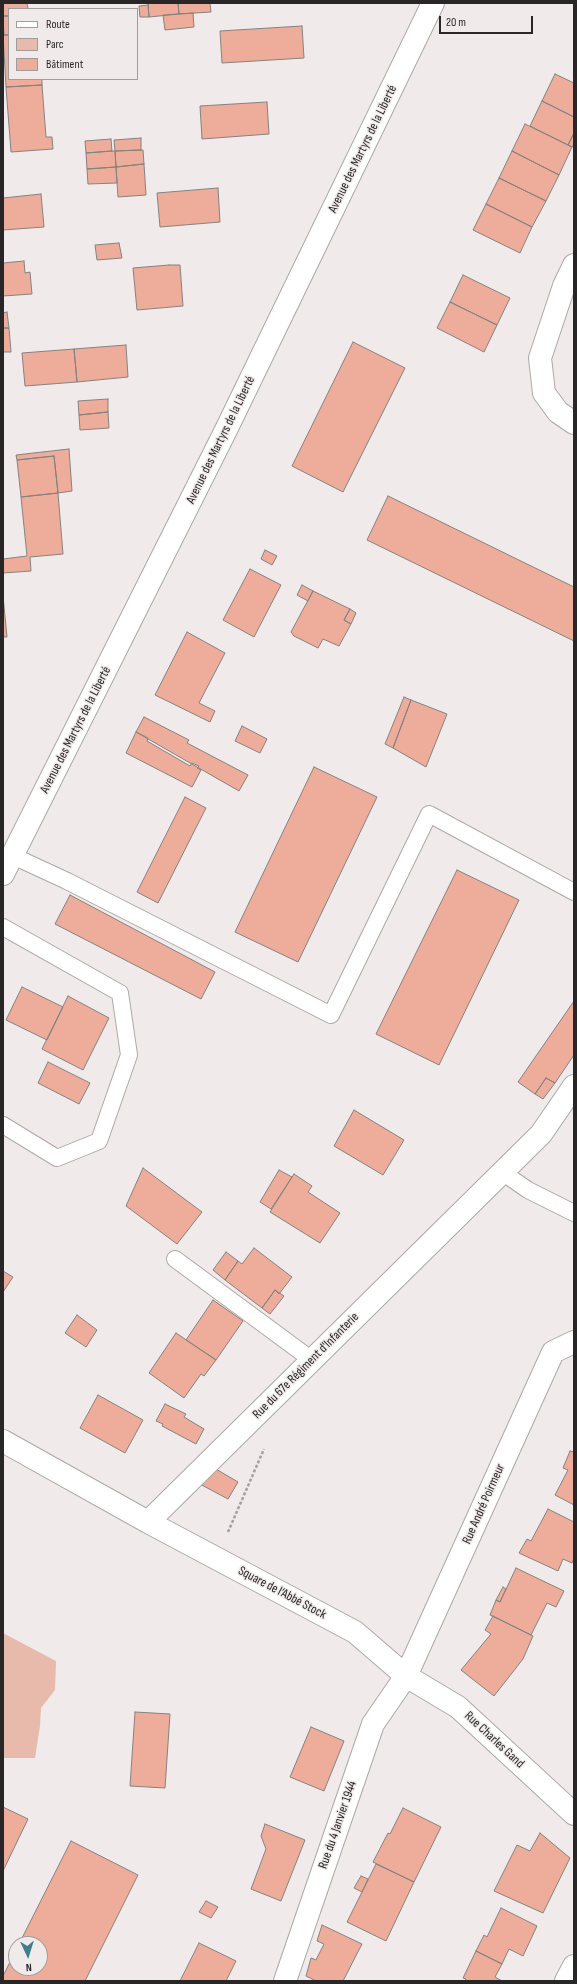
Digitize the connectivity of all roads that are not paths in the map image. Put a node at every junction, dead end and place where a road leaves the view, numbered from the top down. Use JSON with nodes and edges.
{"nodes":[{"id":1,"x":433,"y":3,"type":"edge"},
{"id":2,"x":574,"y":265,"type":"edge"},
{"id":3,"x":574,"y":423,"type":"edge"},
{"id":4,"x":8,"y":865,"type":"edge"},
{"id":5,"x":574,"y":892,"type":"edge"},
{"id":6,"x":3,"y":927,"type":"edge"},
{"id":7,"x":574,"y":1086,"type":"edge"},
{"id":8,"x":3,"y":1125,"type":"edge"},
{"id":9,"x":502,"y":1172,"type":"junction"},
{"id":10,"x":574,"y":1213,"type":"edge"},
{"id":11,"x":175,"y":1259,"type":"dead end"},
{"id":12,"x":574,"y":1342,"type":"edge"},
{"id":13,"x":312,"y":1360,"type":"junction"},
{"id":14,"x":3,"y":1441,"type":"edge"},
{"id":15,"x":148,"y":1522,"type":"junction"},
{"id":16,"x":406,"y":1676,"type":"junction"},
{"id":17,"x":574,"y":1814,"type":"edge"},
{"id":18,"x":574,"y":1966,"type":"edge"},
{"id":19,"x":285,"y":1981,"type":"edge"},
{"id":20,"x":566,"y":1981,"type":"edge"}],
"edges":[{"from":1,"to":4,"type":"street","name":"Avenue des Martyrs de la Liberté"},
{"from":2,"to":3,"type":"street"},
{"from":4,"to":5,"type":"lane"},
{"from":6,"to":8,"type":"lane"},
{"from":7,"to":9,"type":"street","name":"Rue du 67e Régiment d'Infanterie"},
{"from":9,"to":10,"type":"lane"},
{"from":9,"to":13,"type":"street","name":"Rue du 67e Régiment d'Infanterie"},
{"from":11,"to":13,"type":"lane"},
{"from":12,"to":16,"type":"street","name":"Rue André Poirmeur"},
{"from":13,"to":15,"type":"street","name":"Rue du 67e Régiment d'Infanterie"},
{"from":14,"to":15,"type":"street"},
{"from":15,"to":16,"type":"street","name":"Square de l’Abbé Stock"},
{"from":16,"to":17,"type":"street","name":"Rue Charles Gand"},
{"from":16,"to":19,"type":"street","name":"Rue du 4 Janvier 1944"},
{"from":18,"to":20,"type":"street"}]}
